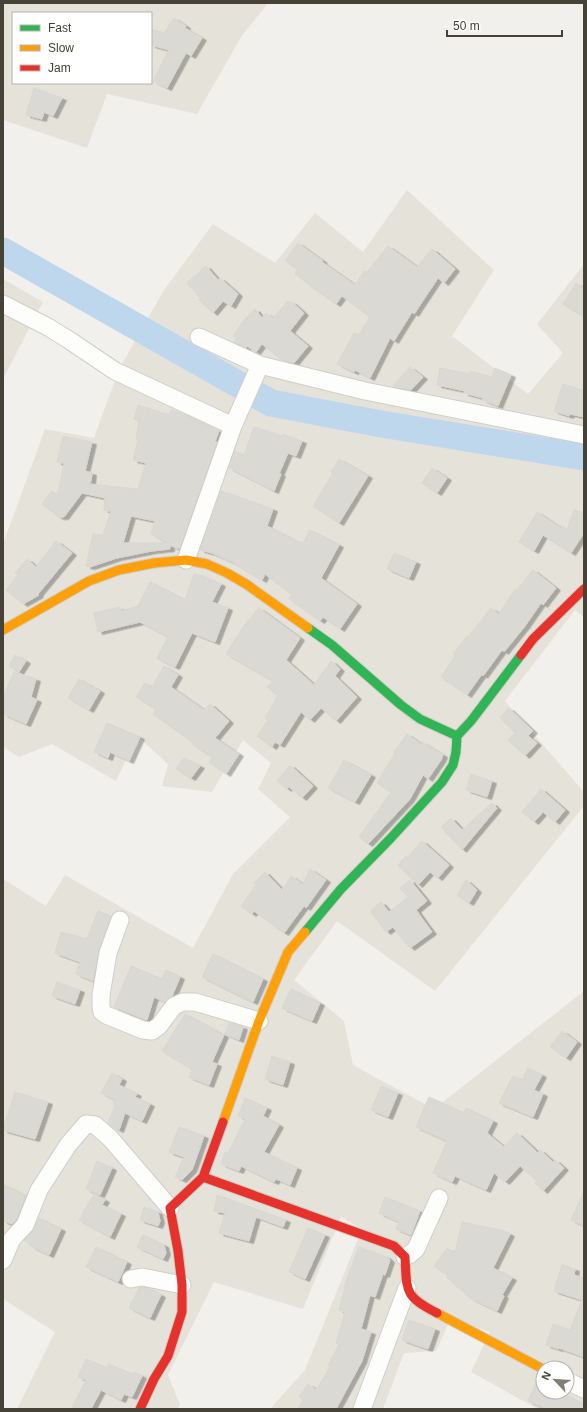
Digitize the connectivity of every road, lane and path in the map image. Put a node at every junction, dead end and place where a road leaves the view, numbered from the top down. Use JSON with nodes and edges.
{"nodes":[{"id":1,"x":3,"y":304,"type":"edge"},
{"id":2,"x":198,"y":337,"type":"dead end"},
{"id":3,"x":259,"y":369,"type":"junction"},
{"id":4,"x":233,"y":426,"type":"junction"},
{"id":5,"x":584,"y":435,"type":"edge"},
{"id":6,"x":186,"y":560,"type":"junction"},
{"id":7,"x":584,"y":589,"type":"edge"},
{"id":8,"x":3,"y":630,"type":"edge"},
{"id":9,"x":457,"y":736,"type":"junction"},
{"id":10,"x":120,"y":920,"type":"dead end"},
{"id":11,"x":259,"y":1021,"type":"junction"},
{"id":12,"x":203,"y":1177,"type":"junction"},
{"id":13,"x":439,"y":1198,"type":"dead end"},
{"id":14,"x":170,"y":1208,"type":"junction"},
{"id":15,"x":8,"y":1239,"type":"edge"},
{"id":16,"x":405,"y":1256,"type":"junction"},
{"id":17,"x":3,"y":1260,"type":"edge"},
{"id":18,"x":131,"y":1279,"type":"dead end"},
{"id":19,"x":182,"y":1285,"type":"junction"},
{"id":20,"x":407,"y":1288,"type":"junction"},
{"id":21,"x":535,"y":1364,"type":"edge"},
{"id":22,"x":140,"y":1409,"type":"edge"},
{"id":23,"x":362,"y":1409,"type":"edge"}],
"edges":[{"from":1,"to":4,"type":"street"},
{"from":2,"to":3,"type":"street"},
{"from":3,"to":4,"type":"street"},
{"from":3,"to":5,"type":"street"},
{"from":4,"to":6,"type":"street"},
{"from":6,"to":8,"type":"street"},
{"from":6,"to":9,"type":"street"},
{"from":7,"to":9,"type":"street"},
{"from":9,"to":11,"type":"street"},
{"from":10,"to":11,"type":"street"},
{"from":11,"to":12,"type":"street"},
{"from":12,"to":14,"type":"street"},
{"from":12,"to":16,"type":"street"},
{"from":13,"to":16,"type":"street"},
{"from":14,"to":15,"type":"street"},
{"from":14,"to":19,"type":"street"},
{"from":15,"to":17,"type":"street"},
{"from":16,"to":20,"type":"street"},
{"from":18,"to":19,"type":"street"},
{"from":19,"to":22,"type":"street"},
{"from":20,"to":21,"type":"street"},
{"from":20,"to":23,"type":"street"}]}
